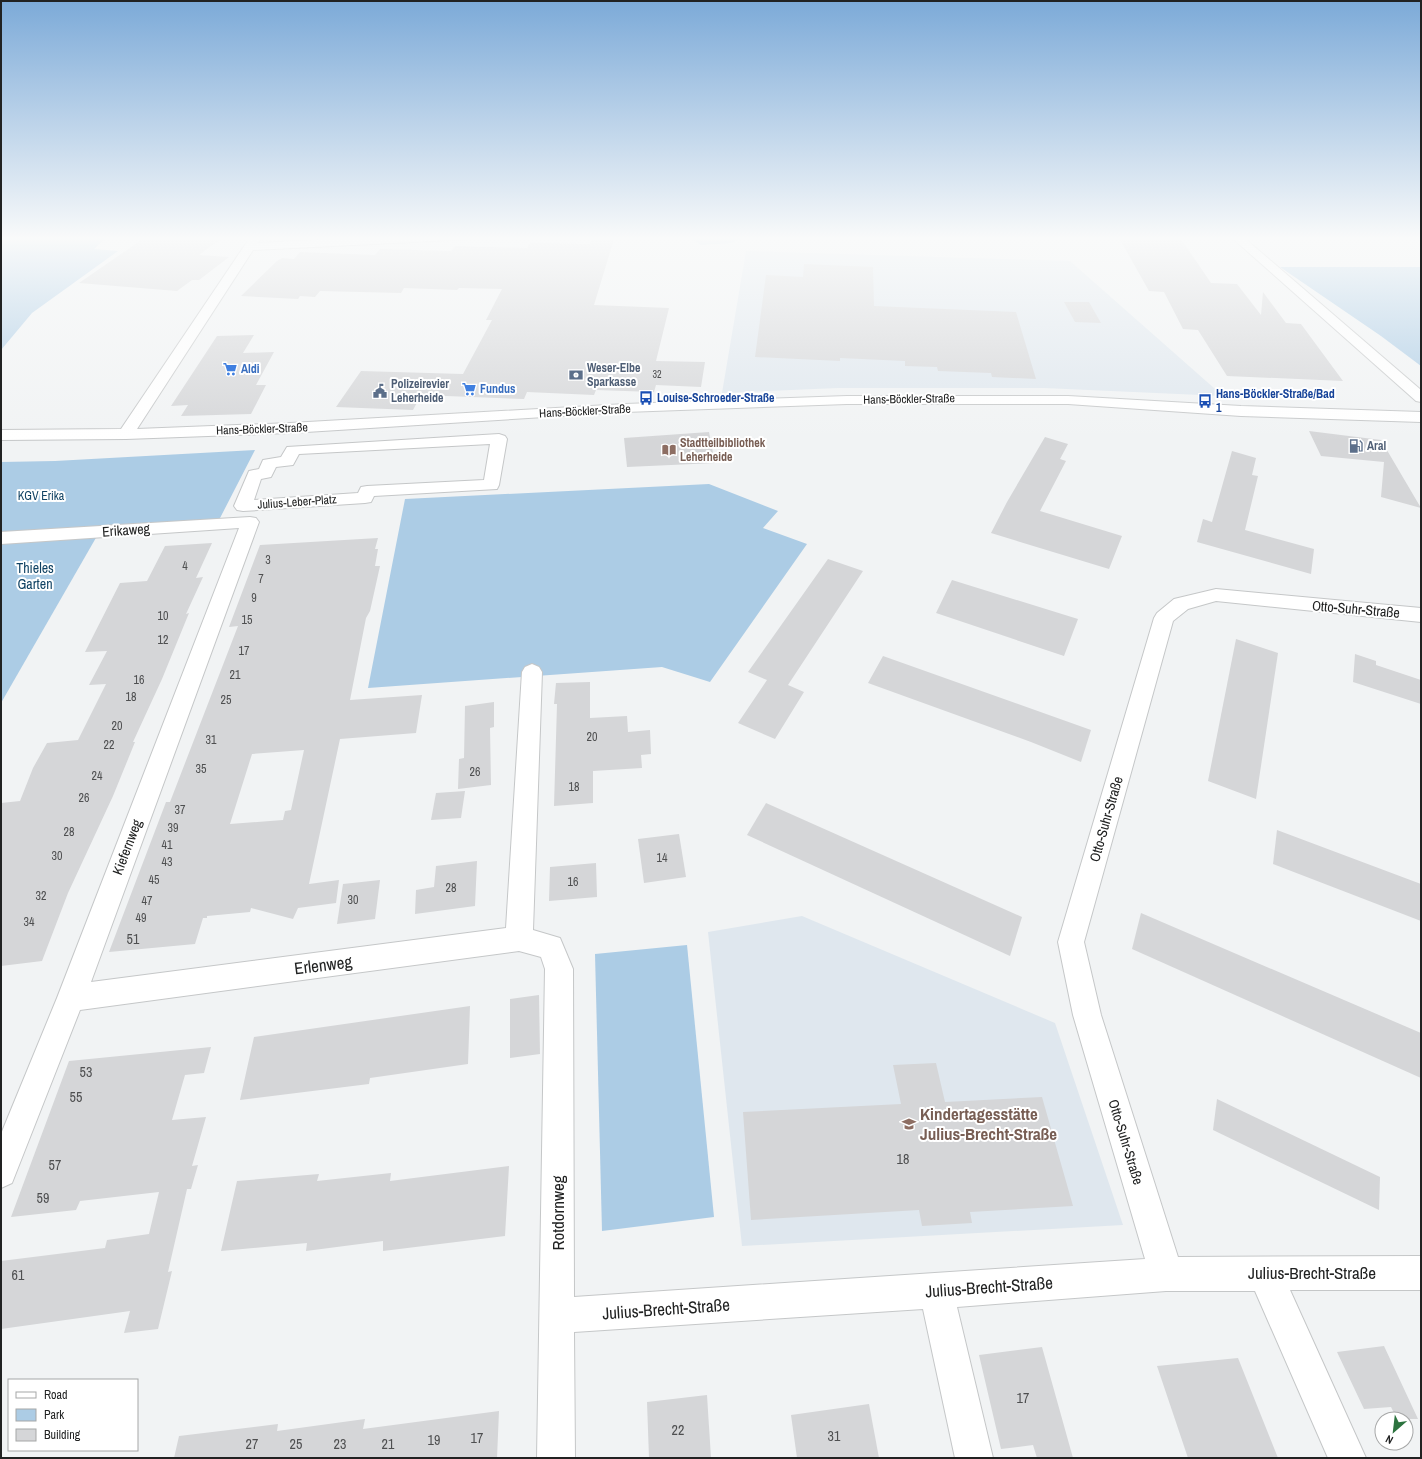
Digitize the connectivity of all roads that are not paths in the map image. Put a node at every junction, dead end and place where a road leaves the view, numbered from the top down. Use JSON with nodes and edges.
{"nodes":[{"id":1,"x":213,"y":304,"type":"edge"},
{"id":2,"x":1313,"y":304,"type":"edge"},
{"id":3,"x":1421,"y":398,"type":"edge"},
{"id":4,"x":1241,"y":412,"type":"junction"},
{"id":5,"x":1421,"y":417,"type":"edge"},
{"id":6,"x":356,"y":424,"type":"junction"},
{"id":7,"x":1421,"y":431,"type":"edge"},
{"id":8,"x":1,"y":434,"type":"edge"},
{"id":9,"x":126,"y":434,"type":"junction"},
{"id":10,"x":346,"y":447,"type":"junction"},
{"id":11,"x":250,"y":522,"type":"joint"},
{"id":12,"x":1,"y":538,"type":"edge"},
{"id":13,"x":1421,"y":615,"type":"edge"},
{"id":14,"x":532,"y":672,"type":"dead end"},
{"id":15,"x":519,"y":939,"type":"junction"},
{"id":16,"x":559,"y":969,"type":"joint"},
{"id":17,"x":70,"y":998,"type":"junction"},
{"id":18,"x":1,"y":1172,"type":"edge"},
{"id":19,"x":1265,"y":1273,"type":"junction"},
{"id":20,"x":1421,"y":1273,"type":"edge"},
{"id":21,"x":1166,"y":1274,"type":"junction"},
{"id":22,"x":936,"y":1291,"type":"junction"},
{"id":23,"x":557,"y":1316,"type":"junction"},
{"id":24,"x":556,"y":1458,"type":"edge"},
{"id":25,"x":974,"y":1458,"type":"edge"},
{"id":26,"x":1346,"y":1458,"type":"edge"}],
"edges":[{"from":1,"to":9,"type":"street"},
{"from":2,"to":3,"type":"street"},
{"from":4,"to":5,"type":"street","name":"Hans-Böckler-Straße"},
{"from":4,"to":6,"type":"street","name":"Hans-Böckler-Straße"},
{"from":4,"to":7,"type":"street","name":"Hans-Böckler-Straße"},
{"from":6,"to":9,"type":"street","name":"Hans-Böckler-Straße"},
{"from":6,"to":10,"type":"street"},
{"from":8,"to":9,"type":"street","name":"Hans-Böckler-Straße"},
{"from":10,"to":10,"type":"street","name":"Julius-Leber-Platz"},
{"from":11,"to":12,"type":"street","name":"Erikaweg"},
{"from":11,"to":17,"type":"street","name":"Kiefernweg"},
{"from":13,"to":21,"type":"street","name":"Otto-Suhr-Straße"},
{"from":14,"to":15,"type":"street"},
{"from":15,"to":16,"type":"street","name":"Erlenweg"},
{"from":15,"to":17,"type":"street","name":"Erlenweg"},
{"from":16,"to":23,"type":"street","name":"Rotdornweg"},
{"from":17,"to":18,"type":"street","name":"Kiefernweg"},
{"from":19,"to":20,"type":"street","name":"Julius-Brecht-Straße"},
{"from":19,"to":21,"type":"street","name":"Julius-Brecht-Straße"},
{"from":19,"to":26,"type":"street"},
{"from":21,"to":22,"type":"street","name":"Julius-Brecht-Straße"},
{"from":22,"to":23,"type":"street","name":"Julius-Brecht-Straße"},
{"from":22,"to":25,"type":"street"},
{"from":23,"to":24,"type":"street","name":"Rotdornweg"}]}
